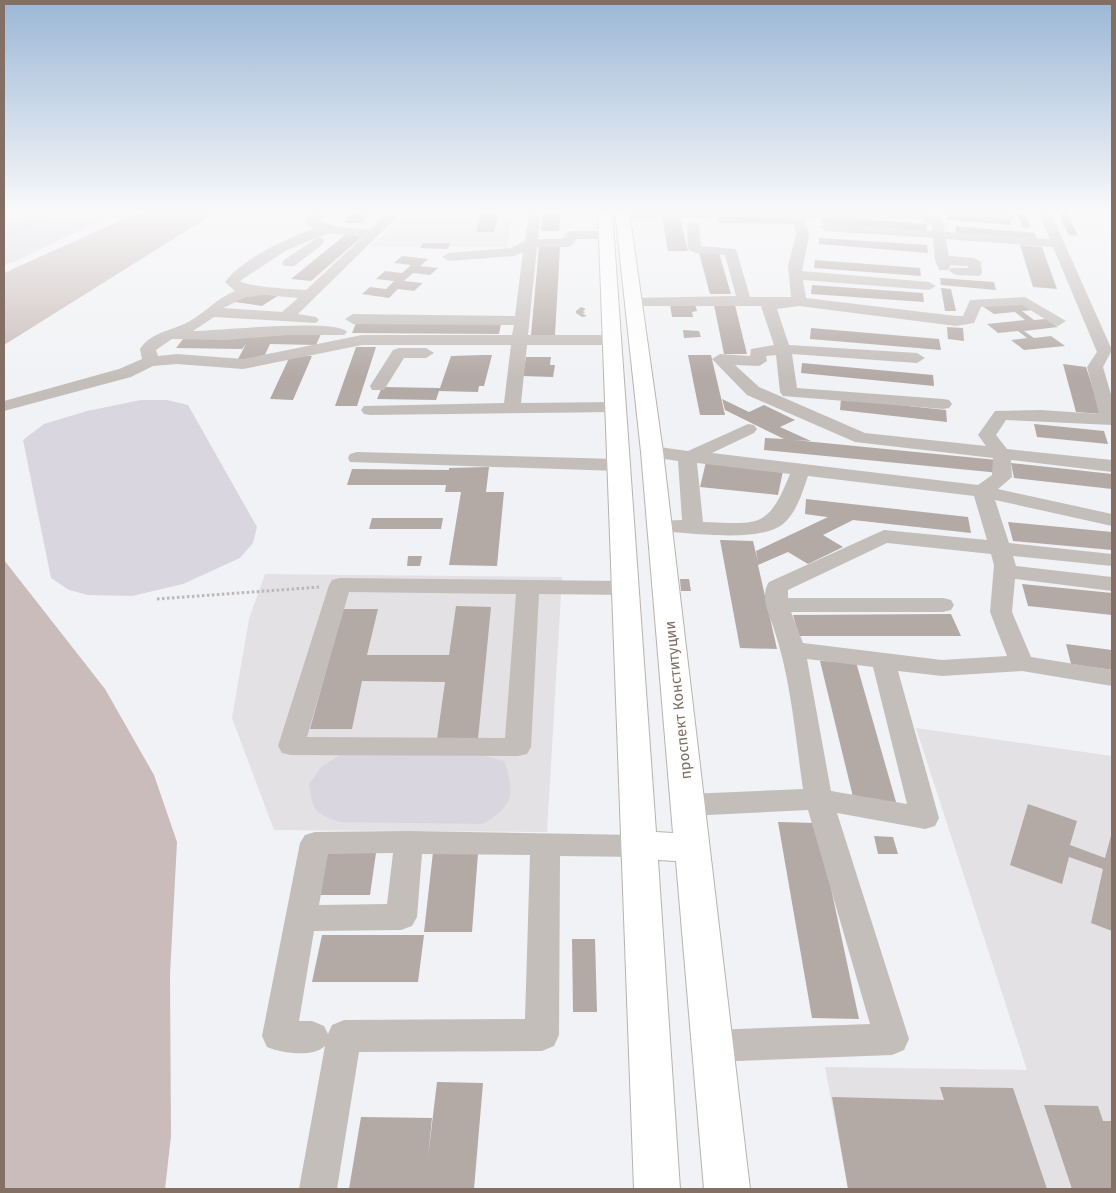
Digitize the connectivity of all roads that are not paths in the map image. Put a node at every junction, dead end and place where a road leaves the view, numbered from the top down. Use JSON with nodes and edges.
{"nodes":[{"id":1,"x":252,"y":267,"type":"edge"},
{"id":2,"x":339,"y":267,"type":"edge"},
{"id":3,"x":528,"y":267,"type":"edge"},
{"id":4,"x":615,"y":267,"type":"edge"},
{"id":5,"x":624,"y":267,"type":"edge"},
{"id":6,"x":735,"y":267,"type":"edge"},
{"id":7,"x":795,"y":267,"type":"edge"},
{"id":8,"x":1068,"y":267,"type":"edge"},
{"id":9,"x":796,"y":275,"type":"junction"},
{"id":10,"x":929,"y":286,"type":"dead end"},
{"id":11,"x":254,"y":289,"type":"junction"},
{"id":12,"x":310,"y":295,"type":"junction"},
{"id":13,"x":744,"y":301,"type":"junction"},
{"id":14,"x":633,"y":302,"type":"junction"},
{"id":15,"x":799,"y":302,"type":"junction"},
{"id":16,"x":210,"y":312,"type":"junction"},
{"id":17,"x":286,"y":318,"type":"junction"},
{"id":18,"x":353,"y":319,"type":"dead end"},
{"id":19,"x":521,"y":321,"type":"junction"},
{"id":20,"x":1058,"y":321,"type":"dead end"},
{"id":21,"x":338,"y":332,"type":"junction"},
{"id":22,"x":166,"y":336,"type":"junction"},
{"id":23,"x":362,"y":340,"type":"junction"},
{"id":24,"x":612,"y":345,"type":"junction"},
{"id":25,"x":519,"y":347,"type":"junction"},
{"id":26,"x":783,"y":349,"type":"junction"},
{"id":27,"x":638,"y":350,"type":"junction"},
{"id":28,"x":917,"y":358,"type":"dead end"},
{"id":29,"x":151,"y":362,"type":"junction"},
{"id":30,"x":378,"y":386,"type":"dead end"},
{"id":31,"x":943,"y":404,"type":"dead end"},
{"id":32,"x":4,"y":406,"type":"edge"},
{"id":33,"x":615,"y":406,"type":"junction"},
{"id":34,"x":512,"y":408,"type":"junction"},
{"id":35,"x":370,"y":410,"type":"dead end"},
{"id":36,"x":748,"y":429,"type":"dead end"},
{"id":37,"x":652,"y":452,"type":"junction"},
{"id":38,"x":1002,"y":454,"type":"junction"},
{"id":39,"x":689,"y":457,"type":"junction"},
{"id":40,"x":357,"y":458,"type":"dead end"},
{"id":41,"x":617,"y":458,"type":"junction"},
{"id":42,"x":1112,"y":466,"type":"edge"},
{"id":43,"x":800,"y":470,"type":"junction"},
{"id":44,"x":982,"y":491,"type":"junction"},
{"id":45,"x":1112,"y":520,"type":"edge"},
{"id":46,"x":660,"y":525,"type":"junction"},
{"id":47,"x":693,"y":526,"type":"junction"},
{"id":48,"x":1000,"y":548,"type":"junction"},
{"id":49,"x":1112,"y":560,"type":"edge"},
{"id":50,"x":1004,"y":571,"type":"junction"},
{"id":51,"x":1112,"y":584,"type":"edge"},
{"id":52,"x":528,"y":588,"type":"junction"},
{"id":53,"x":626,"y":588,"type":"junction"},
{"id":54,"x":777,"y":605,"type":"junction"},
{"id":55,"x":943,"y":605,"type":"dead end"},
{"id":56,"x":793,"y":650,"type":"junction"},
{"id":57,"x":883,"y":661,"type":"junction"},
{"id":58,"x":1022,"y":663,"type":"junction"},
{"id":59,"x":1112,"y":678,"type":"edge"},
{"id":60,"x":819,"y":799,"type":"junction"},
{"id":61,"x":688,"y":805,"type":"junction"},
{"id":62,"x":408,"y":842,"type":"junction"},
{"id":63,"x":545,"y":845,"type":"junction"},
{"id":64,"x":638,"y":846,"type":"junction"},
{"id":65,"x":692,"y":847,"type":"junction"},
{"id":66,"x":301,"y":918,"type":"junction"},
{"id":67,"x":312,"y":1037,"type":"dead end"},
{"id":68,"x":712,"y":1046,"type":"junction"},
{"id":69,"x":318,"y":1189,"type":"edge"},
{"id":70,"x":657,"y":1189,"type":"edge"},
{"id":71,"x":727,"y":1189,"type":"edge"}],
"edges":[{"from":1,"to":11,"type":"lane"},
{"from":2,"to":12,"type":"lane"},
{"from":3,"to":19,"type":"lane"},
{"from":4,"to":24,"type":"main road","name":"проспект Конституции"},
{"from":5,"to":14,"type":"main road","name":"проспект Конституции"},
{"from":6,"to":13,"type":"lane"},
{"from":7,"to":9,"type":"lane"},
{"from":8,"to":38,"type":"lane"},
{"from":9,"to":10,"type":"lane"},
{"from":9,"to":15,"type":"lane"},
{"from":11,"to":12,"type":"lane"},
{"from":11,"to":16,"type":"lane"},
{"from":12,"to":17,"type":"lane"},
{"from":13,"to":14,"type":"lane"},
{"from":13,"to":15,"type":"lane"},
{"from":14,"to":27,"type":"main road","name":"проспект Конституции"},
{"from":15,"to":20,"type":"lane"},
{"from":15,"to":26,"type":"lane"},
{"from":16,"to":17,"type":"lane"},
{"from":16,"to":22,"type":"lane"},
{"from":17,"to":21,"type":"lane"},
{"from":18,"to":19,"type":"lane"},
{"from":19,"to":25,"type":"lane"},
{"from":21,"to":22,"type":"lane"},
{"from":21,"to":23,"type":"lane"},
{"from":22,"to":29,"type":"lane"},
{"from":23,"to":25,"type":"lane"},
{"from":23,"to":29,"type":"lane"},
{"from":24,"to":25,"type":"lane"},
{"from":24,"to":27,"type":"main road"},
{"from":24,"to":33,"type":"main road","name":"проспект Конституции"},
{"from":25,"to":30,"type":"lane"},
{"from":25,"to":34,"type":"lane"},
{"from":26,"to":28,"type":"lane"},
{"from":26,"to":31,"type":"lane"},
{"from":26,"to":38,"type":"lane"},
{"from":27,"to":37,"type":"main road","name":"проспект Конституции"},
{"from":29,"to":32,"type":"lane"},
{"from":33,"to":34,"type":"lane"},
{"from":33,"to":41,"type":"main road","name":"проспект Конституции"},
{"from":34,"to":35,"type":"lane"},
{"from":36,"to":39,"type":"lane"},
{"from":37,"to":39,"type":"lane"},
{"from":37,"to":41,"type":"main road"},
{"from":37,"to":46,"type":"main road","name":"проспект Конституции"},
{"from":38,"to":42,"type":"lane"},
{"from":38,"to":44,"type":"lane"},
{"from":39,"to":43,"type":"lane"},
{"from":39,"to":47,"type":"lane"},
{"from":40,"to":41,"type":"lane"},
{"from":41,"to":53,"type":"main road","name":"проспект Конституции"},
{"from":43,"to":44,"type":"lane"},
{"from":43,"to":47,"type":"lane"},
{"from":44,"to":45,"type":"lane"},
{"from":44,"to":48,"type":"lane"},
{"from":46,"to":47,"type":"lane"},
{"from":46,"to":61,"type":"main road","name":"проспект Конституции"},
{"from":48,"to":49,"type":"lane"},
{"from":48,"to":50,"type":"lane"},
{"from":48,"to":54,"type":"lane"},
{"from":50,"to":51,"type":"lane"},
{"from":50,"to":58,"type":"lane"},
{"from":52,"to":52,"type":"lane"},
{"from":52,"to":53,"type":"lane"},
{"from":53,"to":64,"type":"main road","name":"проспект Конституции"},
{"from":54,"to":55,"type":"lane"},
{"from":54,"to":56,"type":"lane"},
{"from":56,"to":57,"type":"lane"},
{"from":56,"to":60,"type":"lane"},
{"from":57,"to":58,"type":"lane"},
{"from":57,"to":60,"type":"lane"},
{"from":58,"to":59,"type":"lane"},
{"from":60,"to":61,"type":"lane"},
{"from":60,"to":68,"type":"lane"},
{"from":61,"to":65,"type":"main road","name":"проспект Конституции"},
{"from":62,"to":63,"type":"lane"},
{"from":62,"to":66,"type":"lane"},
{"from":62,"to":66,"type":"lane"},
{"from":63,"to":64,"type":"lane"},
{"from":63,"to":69,"type":"lane"},
{"from":64,"to":65,"type":"main road"},
{"from":64,"to":70,"type":"main road","name":"проспект Конституции"},
{"from":65,"to":68,"type":"main road","name":"проспект Конституции"},
{"from":66,"to":67,"type":"lane"},
{"from":68,"to":71,"type":"main road","name":"проспект Конституции"}]}
